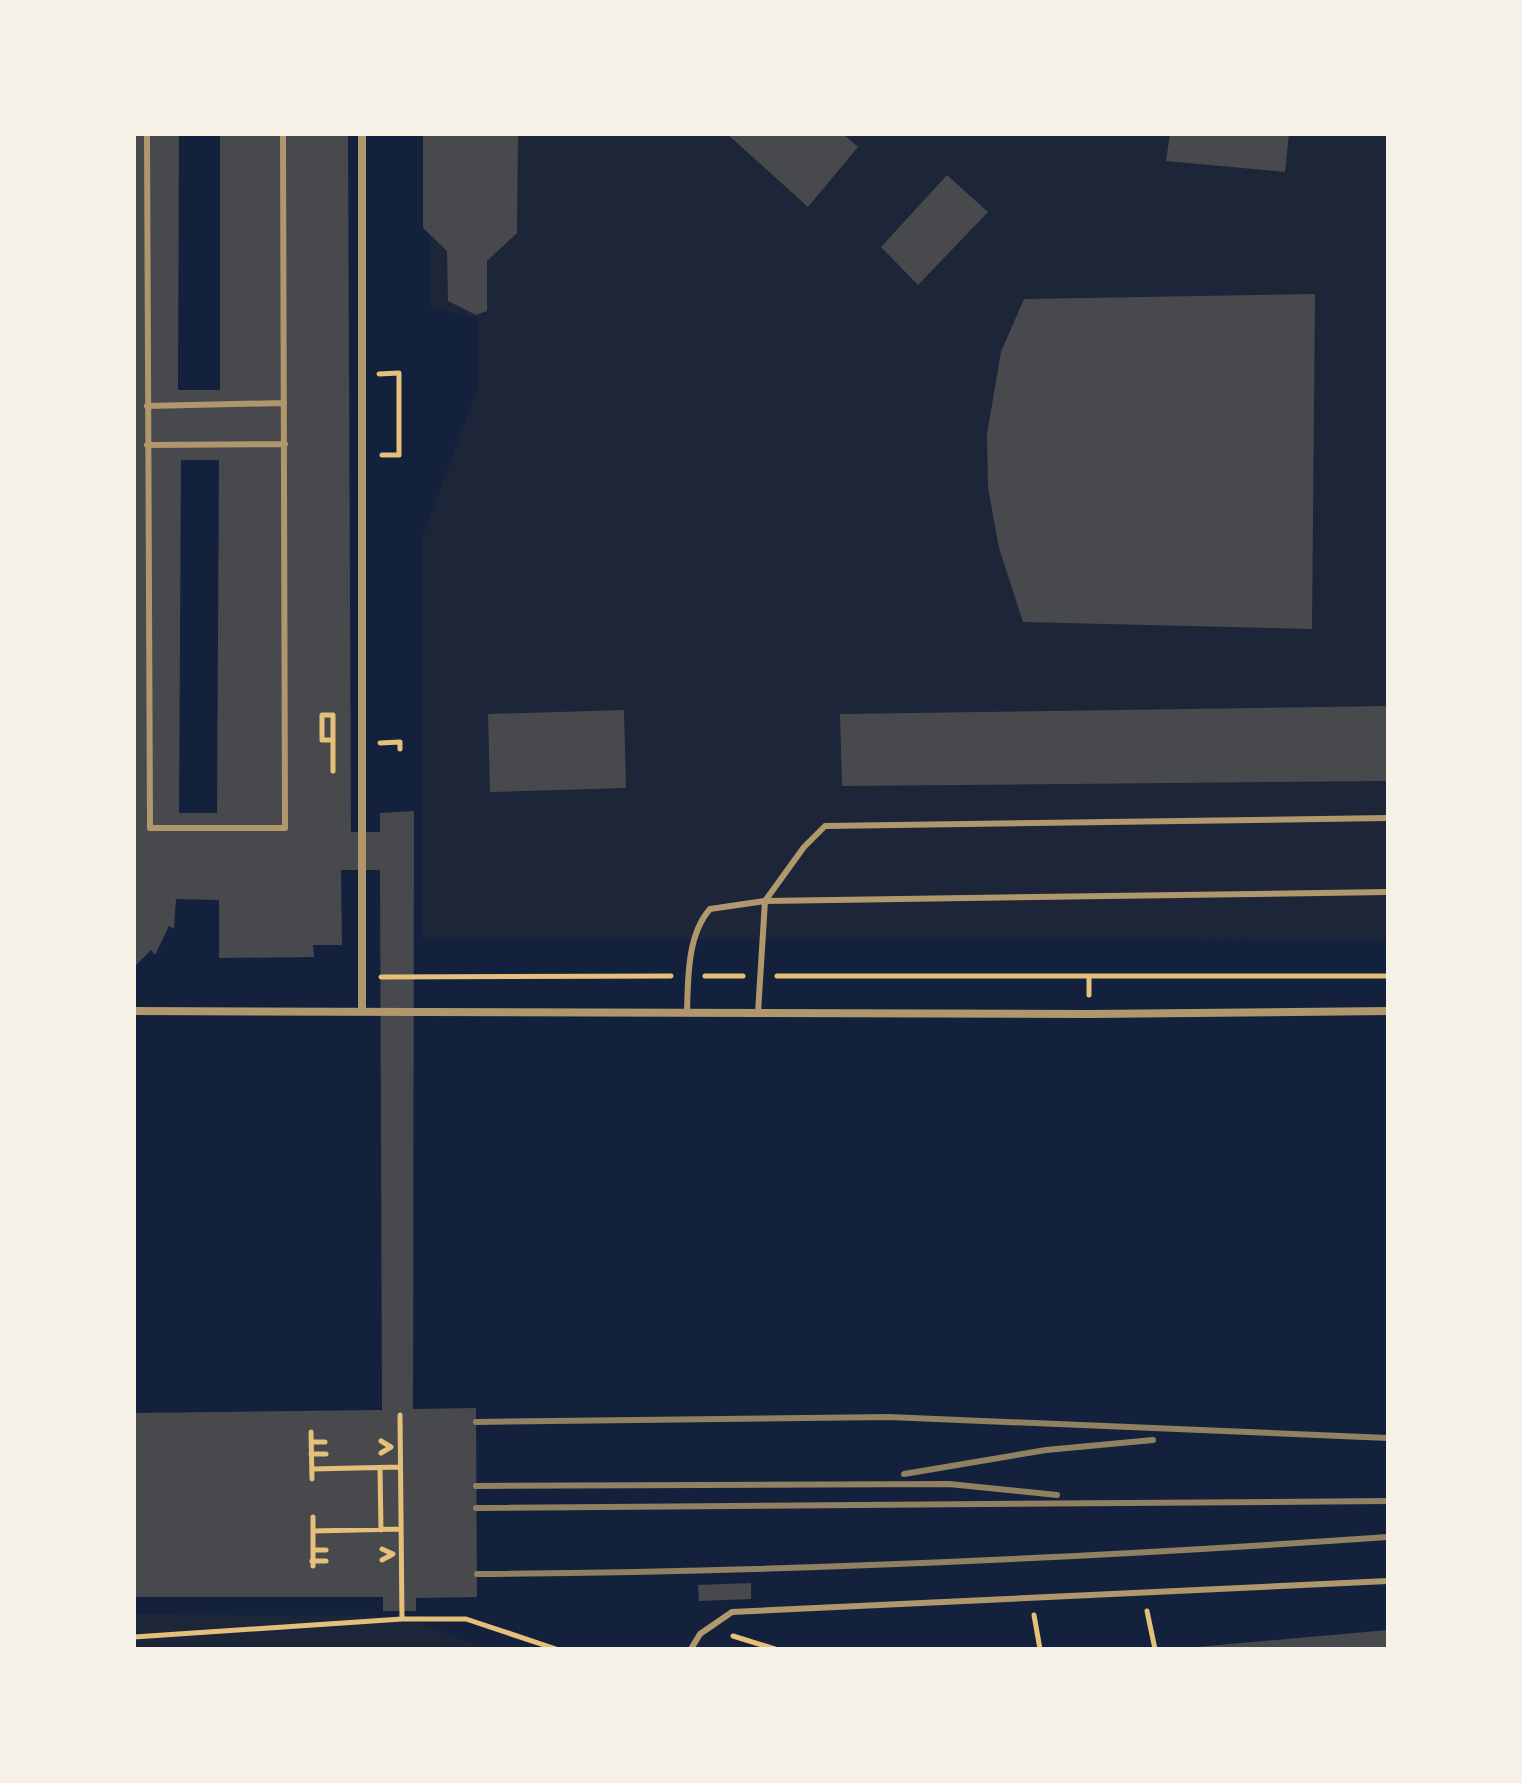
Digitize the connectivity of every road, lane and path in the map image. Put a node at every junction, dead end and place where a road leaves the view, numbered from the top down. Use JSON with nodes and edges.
{"nodes":[{"id":1,"x":147,"y":134,"type":"edge"},
{"id":2,"x":283,"y":134,"type":"edge"},
{"id":3,"x":362,"y":134,"type":"edge"},
{"id":4,"x":399,"y":383,"type":"dead end"},
{"id":5,"x":284,"y":403,"type":"junction"},
{"id":6,"x":147,"y":406,"type":"junction"},
{"id":7,"x":285,"y":444,"type":"junction"},
{"id":8,"x":399,"y":444,"type":"dead end"},
{"id":9,"x":147,"y":445,"type":"junction"},
{"id":10,"x":333,"y":740,"type":"junction"},
{"id":11,"x":333,"y":771,"type":"dead end"},
{"id":12,"x":1388,"y":818,"type":"edge"},
{"id":13,"x":1388,"y":892,"type":"edge"},
{"id":14,"x":765,"y":901,"type":"junction"},
{"id":15,"x":688,"y":976,"type":"junction"},
{"id":16,"x":762,"y":976,"type":"junction"},
{"id":17,"x":1388,"y":976,"type":"edge"},
{"id":18,"x":362,"y":977,"type":"junction"},
{"id":19,"x":134,"y":1011,"type":"edge"},
{"id":20,"x":362,"y":1011,"type":"junction"},
{"id":21,"x":1388,"y":1011,"type":"edge"},
{"id":22,"x":687,"y":1013,"type":"junction"},
{"id":23,"x":758,"y":1013,"type":"junction"},
{"id":24,"x":400,"y":1415,"type":"dead end"},
{"id":25,"x":311,"y":1432,"type":"dead end"},
{"id":26,"x":381,"y":1441,"type":"dead end"},
{"id":27,"x":312,"y":1442,"type":"junction"},
{"id":28,"x":325,"y":1442,"type":"dead end"},
{"id":29,"x":391,"y":1447,"type":"junction"},
{"id":30,"x":400,"y":1447,"type":"junction"},
{"id":31,"x":381,"y":1453,"type":"dead end"},
{"id":32,"x":311,"y":1454,"type":"junction"},
{"id":33,"x":326,"y":1454,"type":"dead end"},
{"id":34,"x":400,"y":1467,"type":"junction"},
{"id":35,"x":380,"y":1468,"type":"junction"},
{"id":36,"x":312,"y":1469,"type":"junction"},
{"id":37,"x":312,"y":1479,"type":"dead end"},
{"id":38,"x":313,"y":1517,"type":"dead end"},
{"id":39,"x":401,"y":1529,"type":"junction"},
{"id":40,"x":381,"y":1530,"type":"junction"},
{"id":41,"x":313,"y":1531,"type":"junction"},
{"id":42,"x":382,"y":1549,"type":"dead end"},
{"id":43,"x":313,"y":1550,"type":"junction"},
{"id":44,"x":326,"y":1550,"type":"dead end"},
{"id":45,"x":393,"y":1554,"type":"junction"},
{"id":46,"x":402,"y":1554,"type":"junction"},
{"id":47,"x":382,"y":1560,"type":"dead end"},
{"id":48,"x":326,"y":1561,"type":"dead end"},
{"id":49,"x":1388,"y":1581,"type":"edge"},
{"id":50,"x":1144,"y":1590,"type":"junction"},
{"id":51,"x":402,"y":1619,"type":"junction"},
{"id":52,"x":708,"y":1628,"type":"junction"},
{"id":53,"x":1037,"y":1631,"type":"dead end"},
{"id":54,"x":134,"y":1637,"type":"edge"},
{"id":55,"x":556,"y":1649,"type":"edge"},
{"id":56,"x":691,"y":1649,"type":"edge"},
{"id":57,"x":775,"y":1649,"type":"edge"},
{"id":58,"x":1040,"y":1649,"type":"edge"},
{"id":59,"x":1155,"y":1649,"type":"edge"}],
"edges":[{"from":1,"to":6,"type":"lane"},
{"from":2,"to":5,"type":"lane"},
{"from":3,"to":18,"type":"street"},
{"from":4,"to":8,"type":"path"},
{"from":5,"to":6,"type":"lane"},
{"from":5,"to":7,"type":"lane"},
{"from":6,"to":9,"type":"lane"},
{"from":7,"to":9,"type":"lane"},
{"from":7,"to":9,"type":"lane"},
{"from":10,"to":10,"type":"path"},
{"from":10,"to":11,"type":"path"},
{"from":12,"to":14,"type":"lane"},
{"from":13,"to":14,"type":"lane"},
{"from":14,"to":15,"type":"lane"},
{"from":14,"to":16,"type":"lane"},
{"from":15,"to":16,"type":"path"},
{"from":15,"to":18,"type":"path"},
{"from":15,"to":22,"type":"lane"},
{"from":16,"to":17,"type":"path"},
{"from":16,"to":23,"type":"lane"},
{"from":18,"to":20,"type":"street"},
{"from":19,"to":20,"type":"street"},
{"from":20,"to":22,"type":"street"},
{"from":21,"to":23,"type":"street"},
{"from":22,"to":23,"type":"street"},
{"from":24,"to":30,"type":"path"},
{"from":25,"to":27,"type":"path"},
{"from":26,"to":29,"type":"path"},
{"from":27,"to":28,"type":"path"},
{"from":27,"to":32,"type":"path"},
{"from":29,"to":30,"type":"path"},
{"from":29,"to":31,"type":"path"},
{"from":30,"to":34,"type":"path"},
{"from":32,"to":33,"type":"path"},
{"from":32,"to":36,"type":"path"},
{"from":34,"to":35,"type":"path"},
{"from":34,"to":39,"type":"path"},
{"from":35,"to":36,"type":"path"},
{"from":35,"to":40,"type":"path"},
{"from":36,"to":37,"type":"path"},
{"from":38,"to":41,"type":"path"},
{"from":39,"to":40,"type":"path"},
{"from":39,"to":46,"type":"path"},
{"from":40,"to":41,"type":"path"},
{"from":41,"to":43,"type":"path"},
{"from":42,"to":45,"type":"path"},
{"from":43,"to":44,"type":"path"},
{"from":43,"to":48,"type":"path"},
{"from":45,"to":46,"type":"path"},
{"from":45,"to":47,"type":"path"},
{"from":46,"to":51,"type":"path"},
{"from":49,"to":50,"type":"lane"},
{"from":50,"to":52,"type":"lane"},
{"from":50,"to":59,"type":"path"},
{"from":51,"to":54,"type":"path"},
{"from":51,"to":55,"type":"path"},
{"from":52,"to":56,"type":"lane"},
{"from":52,"to":57,"type":"path"},
{"from":53,"to":58,"type":"path"}]}
